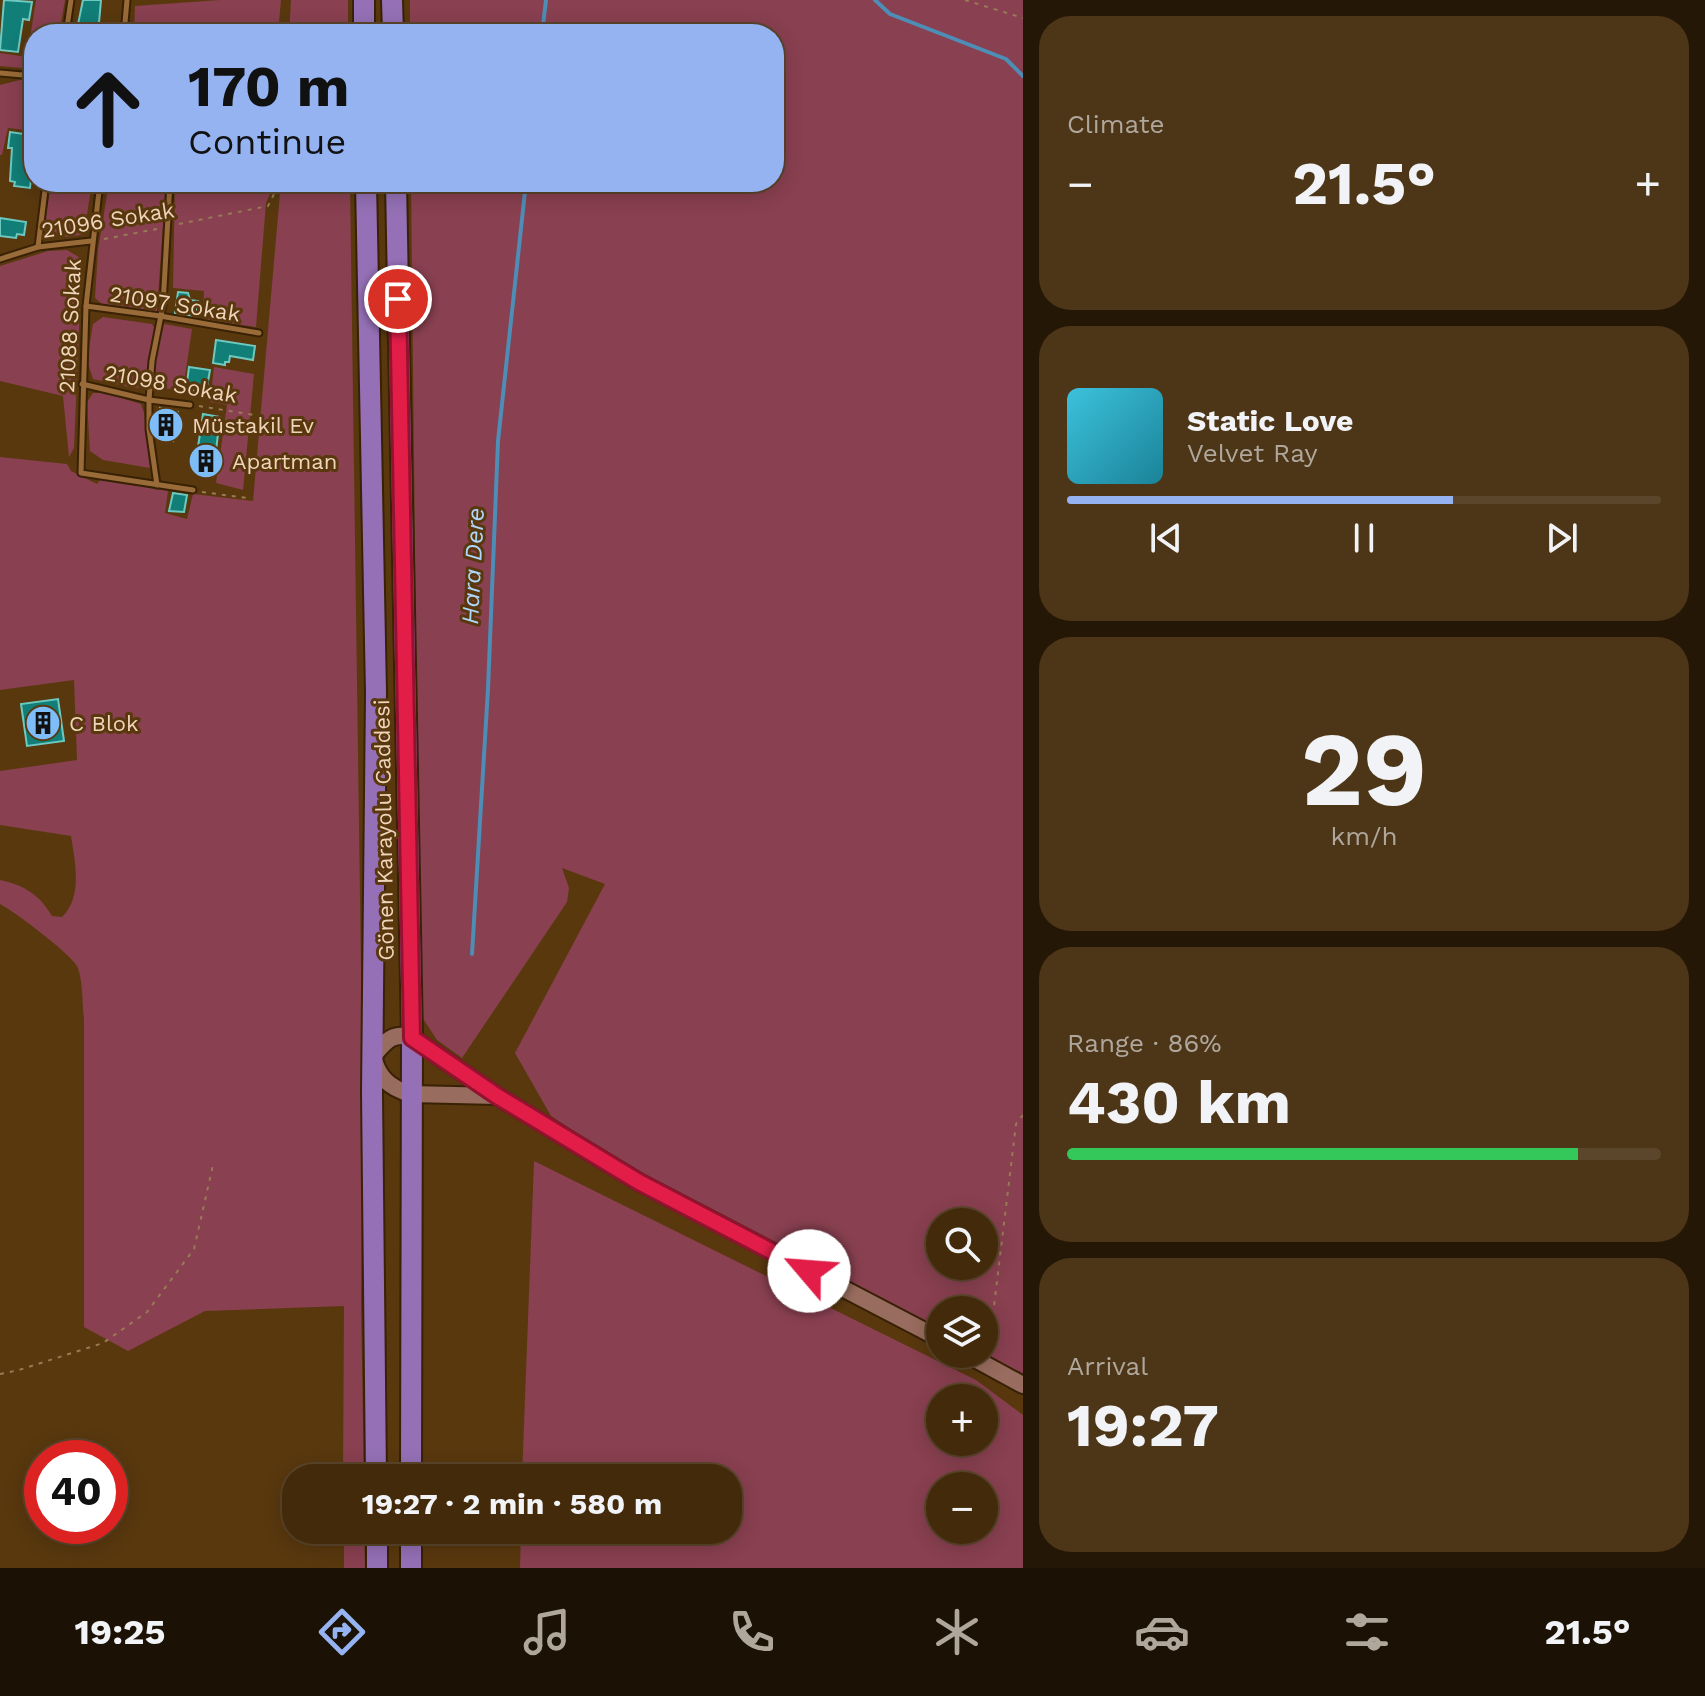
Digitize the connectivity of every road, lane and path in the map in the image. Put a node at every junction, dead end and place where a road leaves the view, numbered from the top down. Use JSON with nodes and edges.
{"nodes":[{"id":1,"x":71,"y":0,"type":"edge"},
{"id":2,"x":127,"y":0,"type":"edge"},
{"id":3,"x":364,"y":0,"type":"edge"},
{"id":4,"x":392,"y":0,"type":"edge"},
{"id":5,"x":965,"y":0,"type":"edge"},
{"id":6,"x":1023,"y":18,"type":"edge"},
{"id":7,"x":67,"y":24,"type":"edge"},
{"id":8,"x":125,"y":24,"type":"edge"},
{"id":9,"x":364,"y":24,"type":"edge"},
{"id":10,"x":393,"y":24,"type":"edge"},
{"id":11,"x":0,"y":73,"type":"edge"},
{"id":12,"x":24,"y":75,"type":"edge"},
{"id":13,"x":45,"y":192,"type":"edge"},
{"id":14,"x":98,"y":192,"type":"edge"},
{"id":15,"x":170,"y":192,"type":"edge"},
{"id":16,"x":275,"y":192,"type":"edge"},
{"id":17,"x":366,"y":192,"type":"edge"},
{"id":18,"x":396,"y":192,"type":"edge"},
{"id":19,"x":168,"y":227,"type":"junction"},
{"id":20,"x":91,"y":241,"type":"junction"},
{"id":21,"x":38,"y":247,"type":"junction"},
{"id":22,"x":0,"y":259,"type":"edge"},
{"id":23,"x":86,"y":306,"type":"junction"},
{"id":24,"x":160,"y":316,"type":"junction"},
{"id":25,"x":259,"y":333,"type":"dead end"},
{"id":26,"x":82,"y":384,"type":"junction"},
{"id":27,"x":149,"y":400,"type":"junction"},
{"id":28,"x":190,"y":405,"type":"joint"},
{"id":29,"x":254,"y":415,"type":"dead end"},
{"id":30,"x":157,"y":485,"type":"junction"},
{"id":31,"x":193,"y":490,"type":"joint"},
{"id":32,"x":247,"y":498,"type":"dead end"},
{"id":33,"x":412,"y":1038,"type":"junction"},
{"id":34,"x":373,"y":1056,"type":"junction"},
{"id":35,"x":411,"y":1094,"type":"junction"},
{"id":36,"x":497,"y":1096,"type":"junction"},
{"id":37,"x":1023,"y":1115,"type":"edge"},
{"id":38,"x":213,"y":1165,"type":"dead end"},
{"id":39,"x":995,"y":1296,"type":"edge"},
{"id":40,"x":926,"y":1331,"type":"edge"},
{"id":41,"x":992,"y":1368,"type":"edge"},
{"id":42,"x":0,"y":1374,"type":"edge"},
{"id":43,"x":1023,"y":1385,"type":"edge"},
{"id":44,"x":376,"y":1464,"type":"edge"},
{"id":45,"x":411,"y":1464,"type":"edge"},
{"id":46,"x":377,"y":1544,"type":"edge"},
{"id":47,"x":411,"y":1544,"type":"edge"},
{"id":48,"x":377,"y":1568,"type":"edge"},
{"id":49,"x":411,"y":1568,"type":"edge"}],
"edges":[{"from":1,"to":7,"type":"lane"},
{"from":2,"to":8,"type":"lane"},
{"from":3,"to":9,"type":"highway"},
{"from":4,"to":10,"type":"highway"},
{"from":5,"to":6,"type":"path"},
{"from":11,"to":12,"type":"lane"},
{"from":13,"to":21,"type":"lane"},
{"from":14,"to":20,"type":"lane","name":"21088 Sokak"},
{"from":15,"to":19,"type":"lane"},
{"from":16,"to":19,"type":"path","name":"21096 Sokak"},
{"from":17,"to":34,"type":"highway","name":"Gönen Karayolu Caddesi"},
{"from":18,"to":33,"type":"highway","name":"Gönen Karayolu Caddesi"},
{"from":19,"to":20,"type":"path","name":"21096 Sokak"},
{"from":19,"to":24,"type":"lane"},
{"from":20,"to":21,"type":"lane","name":"21096 Sokak"},
{"from":20,"to":23,"type":"lane","name":"21088 Sokak"},
{"from":21,"to":22,"type":"lane","name":"21096 Sokak"},
{"from":23,"to":24,"type":"lane","name":"21097 Sokak"},
{"from":23,"to":26,"type":"lane","name":"21088 Sokak"},
{"from":24,"to":25,"type":"lane","name":"21097 Sokak"},
{"from":24,"to":27,"type":"lane"},
{"from":26,"to":27,"type":"lane","name":"21098 Sokak"},
{"from":26,"to":30,"type":"lane","name":"21088 Sokak"},
{"from":27,"to":28,"type":"lane","name":"21098 Sokak"},
{"from":27,"to":30,"type":"lane"},
{"from":28,"to":29,"type":"path","name":"21098 Sokak"},
{"from":30,"to":31,"type":"lane"},
{"from":31,"to":32,"type":"path"},
{"from":33,"to":34,"type":"street"},
{"from":33,"to":35,"type":"highway","name":"Gönen Karayolu Caddesi"},
{"from":33,"to":36,"type":"street"},
{"from":34,"to":35,"type":"street"},
{"from":34,"to":44,"type":"highway","name":"Gönen Karayolu Caddesi"},
{"from":35,"to":36,"type":"street"},
{"from":35,"to":45,"type":"highway","name":"Gönen Karayolu Caddesi"},
{"from":36,"to":40,"type":"street"},
{"from":37,"to":39,"type":"path"},
{"from":38,"to":42,"type":"path"},
{"from":41,"to":43,"type":"street"},
{"from":46,"to":48,"type":"highway"},
{"from":47,"to":49,"type":"highway"}]}
